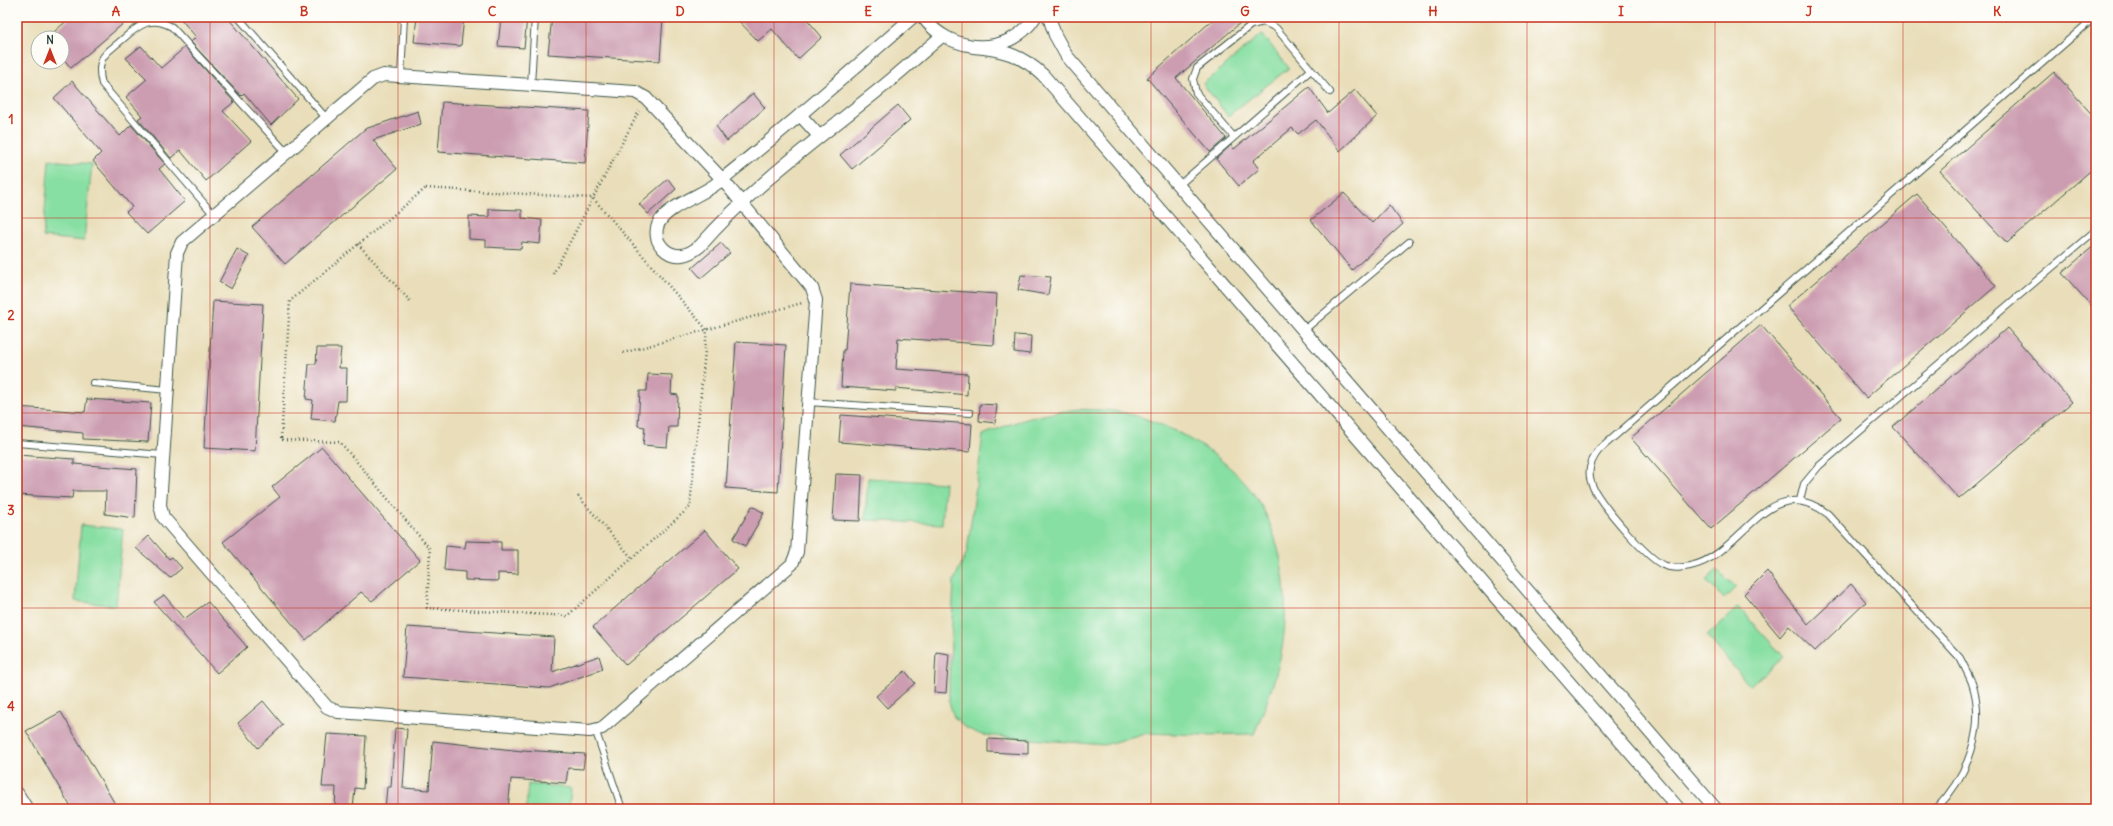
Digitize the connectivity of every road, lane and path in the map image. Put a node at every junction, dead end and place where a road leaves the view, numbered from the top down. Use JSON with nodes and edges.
{"nodes":[{"id":1,"x":238,"y":17,"type":"edge"},
{"id":2,"x":404,"y":17,"type":"edge"},
{"id":3,"x":535,"y":17,"type":"edge"},
{"id":4,"x":913,"y":17,"type":"edge"},
{"id":5,"x":923,"y":17,"type":"edge"},
{"id":6,"x":1035,"y":17,"type":"edge"},
{"id":7,"x":1049,"y":17,"type":"edge"},
{"id":8,"x":2094,"y":20,"type":"edge"},
{"id":9,"x":942,"y":36,"type":"junction"},
{"id":10,"x":973,"y":47,"type":"junction"},
{"id":11,"x":1310,"y":70,"type":"junction"},
{"id":12,"x":400,"y":76,"type":"junction"},
{"id":13,"x":531,"y":85,"type":"junction"},
{"id":14,"x":1330,"y":92,"type":"dead end"},
{"id":15,"x":646,"y":98,"type":"junction"},
{"id":16,"x":801,"y":116,"type":"junction"},
{"id":17,"x":327,"y":119,"type":"junction"},
{"id":18,"x":819,"y":136,"type":"junction"},
{"id":19,"x":1234,"y":137,"type":"junction"},
{"id":20,"x":287,"y":153,"type":"junction"},
{"id":21,"x":722,"y":179,"type":"junction"},
{"id":22,"x":1178,"y":186,"type":"junction"},
{"id":23,"x":593,"y":198,"type":"junction"},
{"id":24,"x":742,"y":202,"type":"junction"},
{"id":25,"x":214,"y":215,"type":"junction"},
{"id":26,"x":2096,"y":230,"type":"edge"},
{"id":27,"x":1409,"y":242,"type":"dead end"},
{"id":28,"x":358,"y":244,"type":"junction"},
{"id":29,"x":553,"y":274,"type":"dead end"},
{"id":30,"x":816,"y":300,"type":"junction"},
{"id":31,"x":410,"y":301,"type":"dead end"},
{"id":32,"x":707,"y":330,"type":"junction"},
{"id":33,"x":1303,"y":331,"type":"junction"},
{"id":34,"x":623,"y":353,"type":"dead end"},
{"id":35,"x":93,"y":383,"type":"dead end"},
{"id":36,"x":168,"y":390,"type":"junction"},
{"id":37,"x":808,"y":402,"type":"junction"},
{"id":38,"x":970,"y":413,"type":"dead end"},
{"id":39,"x":17,"y":443,"type":"edge"},
{"id":40,"x":163,"y":455,"type":"junction"},
{"id":41,"x":578,"y":496,"type":"dead end"},
{"id":42,"x":1800,"y":500,"type":"junction"},
{"id":43,"x":632,"y":558,"type":"junction"},
{"id":44,"x":595,"y":729,"type":"junction"},
{"id":45,"x":17,"y":793,"type":"edge"},
{"id":46,"x":2096,"y":805,"type":"edge"},
{"id":47,"x":27,"y":809,"type":"edge"},
{"id":48,"x":622,"y":809,"type":"edge"},
{"id":49,"x":1679,"y":809,"type":"edge"},
{"id":50,"x":1716,"y":809,"type":"edge"},
{"id":51,"x":1936,"y":809,"type":"edge"},
{"id":52,"x":2091,"y":809,"type":"edge"}],
"edges":[{"from":1,"to":17,"type":"lane"},
{"from":2,"to":12,"type":"lane"},
{"from":3,"to":13,"type":"lane"},
{"from":4,"to":16,"type":"street"},
{"from":5,"to":9,"type":"street"},
{"from":6,"to":10,"type":"street"},
{"from":7,"to":22,"type":"street"},
{"from":8,"to":42,"type":"lane"},
{"from":9,"to":10,"type":"street"},
{"from":9,"to":18,"type":"street"},
{"from":10,"to":49,"type":"street"},
{"from":11,"to":14,"type":"lane"},
{"from":11,"to":19,"type":"lane"},
{"from":11,"to":19,"type":"lane"},
{"from":12,"to":13,"type":"street"},
{"from":12,"to":17,"type":"street"},
{"from":13,"to":15,"type":"street"},
{"from":15,"to":21,"type":"street"},
{"from":15,"to":23,"type":"path"},
{"from":16,"to":18,"type":"street"},
{"from":16,"to":21,"type":"street"},
{"from":17,"to":20,"type":"street"},
{"from":18,"to":24,"type":"street"},
{"from":19,"to":22,"type":"lane"},
{"from":20,"to":25,"type":"street"},
{"from":20,"to":25,"type":"lane"},
{"from":21,"to":24,"type":"street"},
{"from":21,"to":24,"type":"street"},
{"from":22,"to":33,"type":"street"},
{"from":23,"to":28,"type":"path"},
{"from":23,"to":29,"type":"path"},
{"from":23,"to":32,"type":"path"},
{"from":24,"to":30,"type":"street"},
{"from":25,"to":36,"type":"street"},
{"from":26,"to":42,"type":"lane"},
{"from":27,"to":33,"type":"lane"},
{"from":28,"to":31,"type":"path"},
{"from":28,"to":43,"type":"path"},
{"from":30,"to":32,"type":"path"},
{"from":30,"to":37,"type":"street"},
{"from":32,"to":34,"type":"path"},
{"from":32,"to":43,"type":"path"},
{"from":33,"to":50,"type":"street"},
{"from":35,"to":36,"type":"lane"},
{"from":36,"to":40,"type":"street"},
{"from":37,"to":38,"type":"lane"},
{"from":37,"to":44,"type":"street"},
{"from":39,"to":40,"type":"lane"},
{"from":40,"to":44,"type":"street"},
{"from":41,"to":43,"type":"path"},
{"from":42,"to":51,"type":"lane"},
{"from":44,"to":48,"type":"lane"},
{"from":45,"to":47,"type":"street"},
{"from":46,"to":52,"type":"lane"}]}
